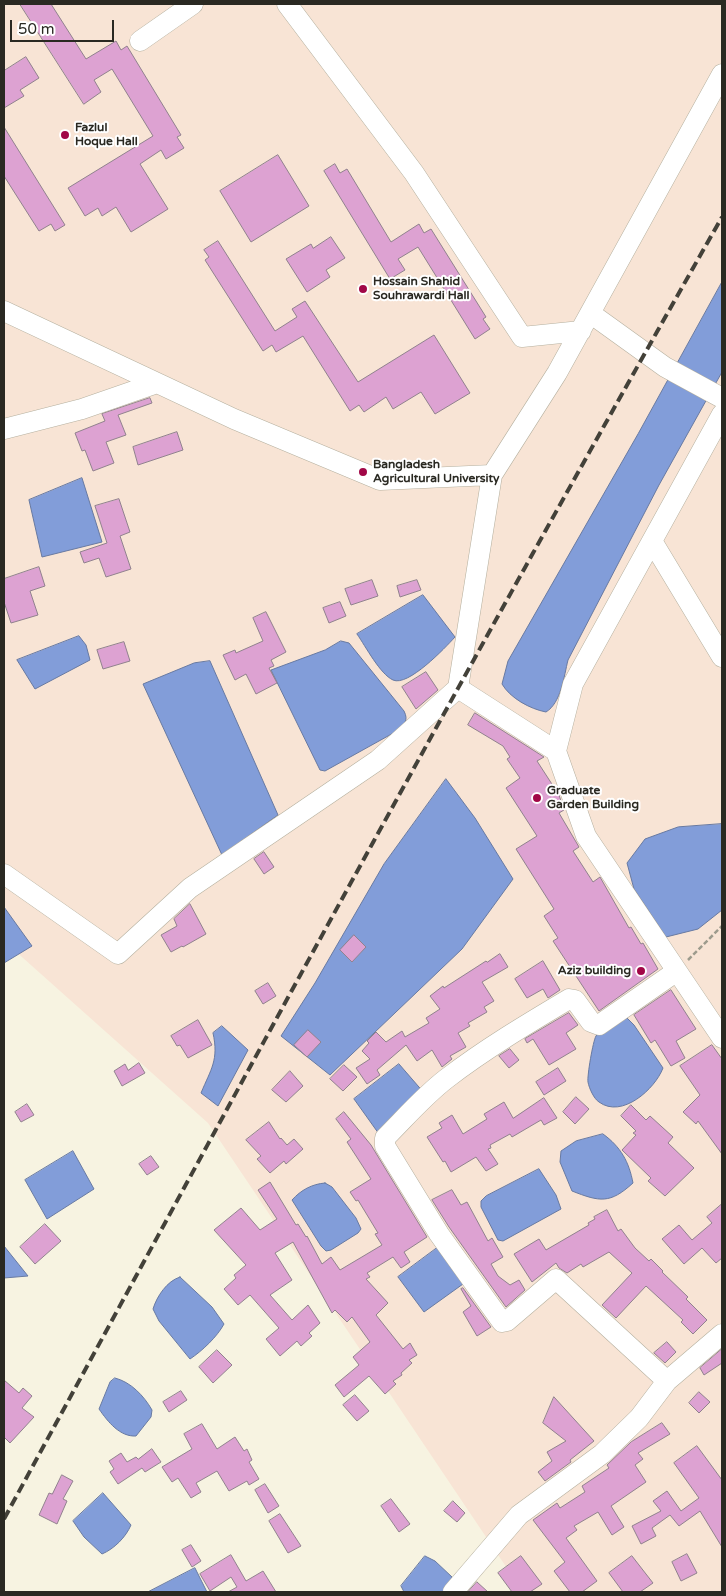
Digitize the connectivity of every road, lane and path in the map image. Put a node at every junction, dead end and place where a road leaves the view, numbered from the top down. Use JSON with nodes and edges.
{"nodes":[{"id":1,"x":193,"y":4,"type":"edge"},
{"id":2,"x":287,"y":4,"type":"edge"},
{"id":3,"x":140,"y":41,"type":"dead end"},
{"id":4,"x":722,"y":74,"type":"edge"},
{"id":5,"x":4,"y":311,"type":"edge"},
{"id":6,"x":590,"y":313,"type":"junction"},
{"id":7,"x":581,"y":332,"type":"junction"},
{"id":8,"x":157,"y":383,"type":"junction"},
{"id":9,"x":722,"y":403,"type":"edge"},
{"id":10,"x":4,"y":429,"type":"edge"},
{"id":11,"x":492,"y":476,"type":"junction"},
{"id":12,"x":652,"y":540,"type":"junction"},
{"id":13,"x":722,"y":657,"type":"edge"},
{"id":14,"x":458,"y":688,"type":"junction"},
{"id":15,"x":556,"y":751,"type":"junction"},
{"id":16,"x":4,"y":874,"type":"edge"},
{"id":17,"x":722,"y":926,"type":"edge"},
{"id":18,"x":677,"y":971,"type":"junction"},
{"id":19,"x":722,"y":1038,"type":"edge"},
{"id":20,"x":722,"y":1334,"type":"edge"},
{"id":21,"x":666,"y":1381,"type":"junction"},
{"id":22,"x":454,"y":1592,"type":"edge"}],
"edges":[{"from":1,"to":3,"type":"street"},
{"from":2,"to":7,"type":"street"},
{"from":4,"to":6,"type":"street"},
{"from":5,"to":8,"type":"street"},
{"from":6,"to":7,"type":"street"},
{"from":6,"to":9,"type":"street"},
{"from":7,"to":11,"type":"street"},
{"from":8,"to":10,"type":"street"},
{"from":8,"to":11,"type":"street"},
{"from":9,"to":12,"type":"street"},
{"from":11,"to":14,"type":"street"},
{"from":12,"to":13,"type":"street"},
{"from":12,"to":15,"type":"street"},
{"from":14,"to":15,"type":"street"},
{"from":14,"to":16,"type":"street"},
{"from":15,"to":18,"type":"street"},
{"from":17,"to":18,"type":"path"},
{"from":18,"to":19,"type":"street"},
{"from":18,"to":21,"type":"street"},
{"from":20,"to":21,"type":"street"},
{"from":21,"to":22,"type":"street"}]}
